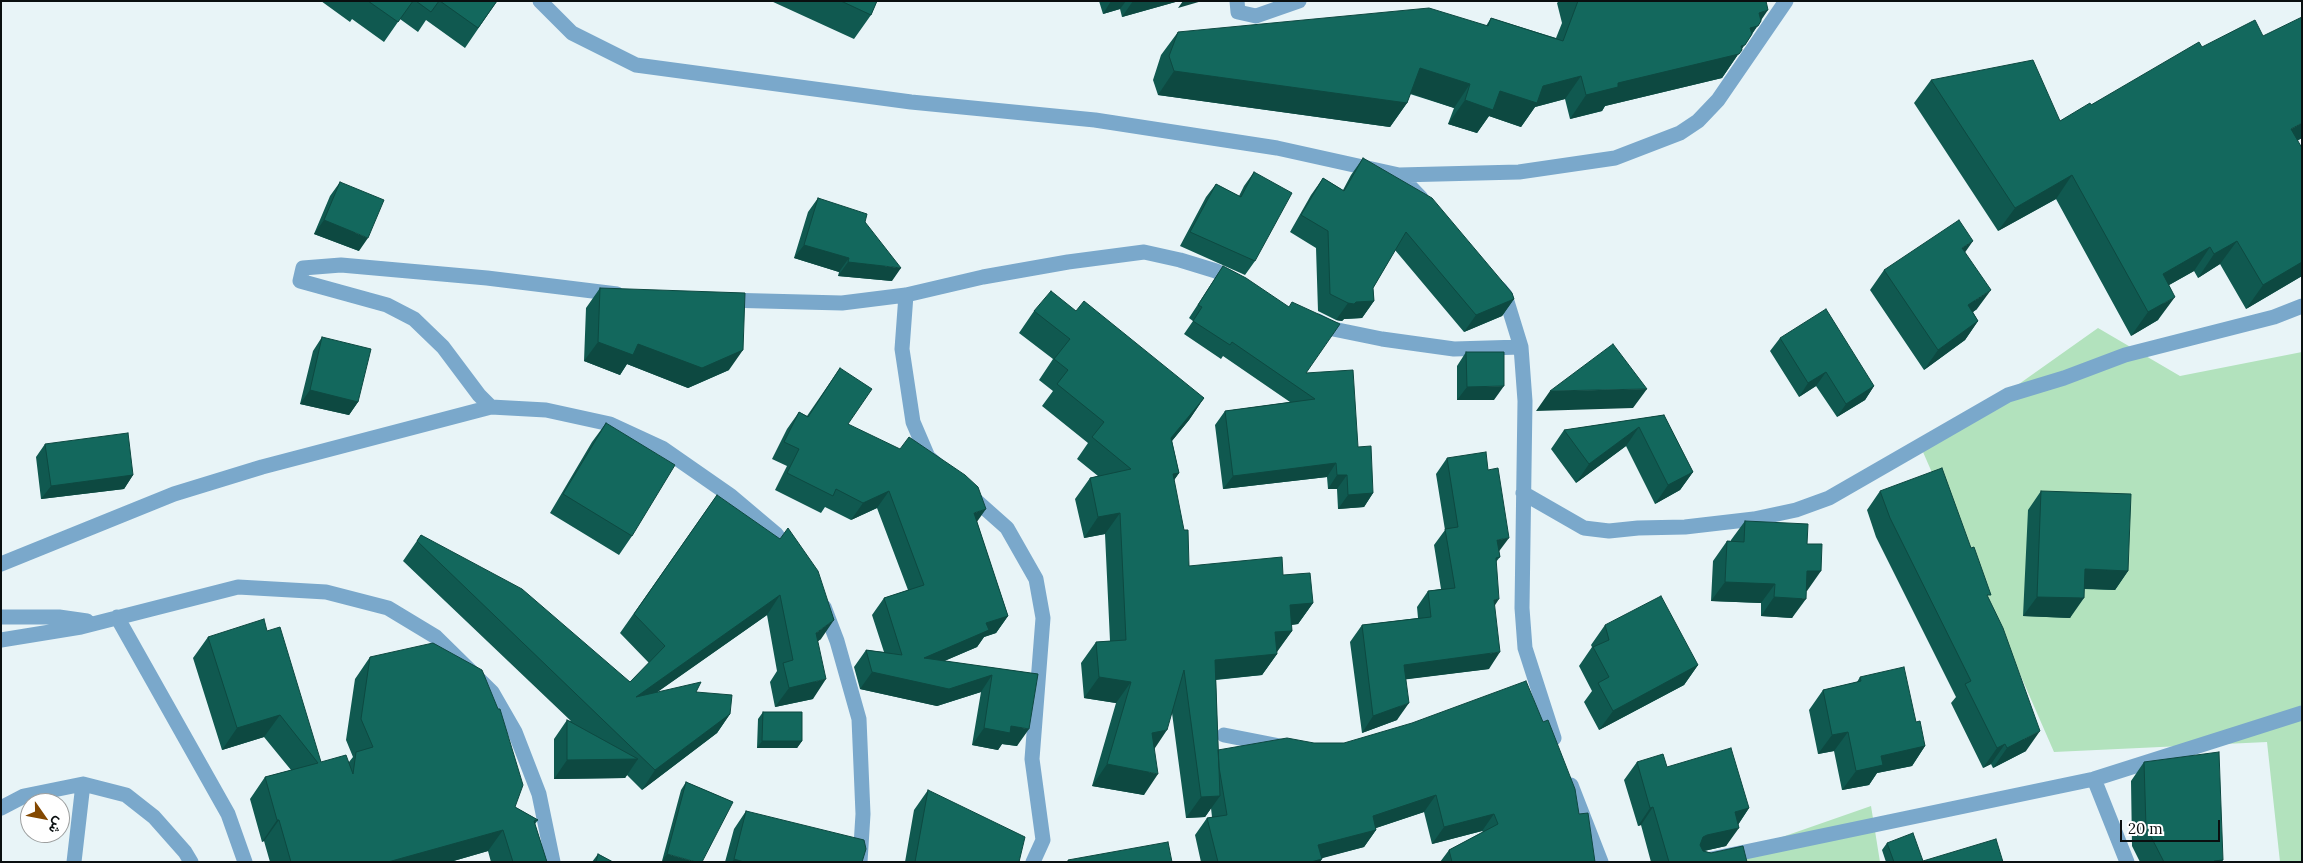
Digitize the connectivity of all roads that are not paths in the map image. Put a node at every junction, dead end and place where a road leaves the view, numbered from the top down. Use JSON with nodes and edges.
{"nodes":[{"id":1,"x":540,"y":1,"type":"edge"},
{"id":2,"x":1237,"y":1,"type":"edge"},
{"id":3,"x":1299,"y":1,"type":"edge"},
{"id":4,"x":1786,"y":1,"type":"edge"},
{"id":5,"x":1399,"y":175,"type":"junction"},
{"id":6,"x":1431,"y":208,"type":"edge"},
{"id":7,"x":1492,"y":280,"type":"edge"},
{"id":8,"x":1246,"y":286,"type":"edge"},
{"id":9,"x":631,"y":295,"type":"edge"},
{"id":10,"x":906,"y":295,"type":"junction"},
{"id":11,"x":707,"y":299,"type":"edge"},
{"id":12,"x":2302,"y":306,"type":"edge"},
{"id":13,"x":1307,"y":316,"type":"edge"},
{"id":14,"x":1520,"y":347,"type":"junction"},
{"id":15,"x":491,"y":407,"type":"junction"},
{"id":16,"x":1523,"y":493,"type":"junction"},
{"id":17,"x":1,"y":564,"type":"edge"},
{"id":18,"x":799,"y":566,"type":"edge"},
{"id":19,"x":816,"y":590,"type":"edge"},
{"id":20,"x":117,"y":616,"type":"junction"},
{"id":21,"x":1,"y":617,"type":"edge"},
{"id":22,"x":98,"y":622,"type":"junction"},
{"id":23,"x":1,"y":640,"type":"edge"},
{"id":24,"x":2302,"y":713,"type":"edge"},
{"id":25,"x":1224,"y":734,"type":"dead end"},
{"id":26,"x":1294,"y":749,"type":"edge"},
{"id":27,"x":1559,"y":754,"type":"edge"},
{"id":28,"x":1566,"y":772,"type":"edge"},
{"id":29,"x":2094,"y":779,"type":"junction"},
{"id":30,"x":83,"y":784,"type":"junction"},
{"id":31,"x":1,"y":808,"type":"edge"},
{"id":32,"x":74,"y":862,"type":"edge"},
{"id":33,"x":191,"y":862,"type":"edge"},
{"id":34,"x":245,"y":862,"type":"edge"},
{"id":35,"x":553,"y":862,"type":"edge"},
{"id":36,"x":860,"y":862,"type":"edge"},
{"id":37,"x":1033,"y":862,"type":"edge"},
{"id":38,"x":1601,"y":862,"type":"edge"},
{"id":39,"x":1697,"y":862,"type":"edge"},
{"id":40,"x":2127,"y":862,"type":"edge"}],
"edges":[{"from":1,"to":5,"type":"street"},
{"from":2,"to":3,"type":"street"},
{"from":4,"to":5,"type":"street"},
{"from":5,"to":6,"type":"street"},
{"from":7,"to":14,"type":"street"},
{"from":8,"to":10,"type":"street"},
{"from":9,"to":15,"type":"street"},
{"from":10,"to":11,"type":"street"},
{"from":10,"to":37,"type":"street"},
{"from":12,"to":16,"type":"street"},
{"from":13,"to":14,"type":"street"},
{"from":14,"to":16,"type":"street"},
{"from":15,"to":17,"type":"street"},
{"from":15,"to":18,"type":"street"},
{"from":16,"to":27,"type":"street"},
{"from":19,"to":36,"type":"street"},
{"from":20,"to":22,"type":"street"},
{"from":20,"to":34,"type":"street"},
{"from":20,"to":35,"type":"street"},
{"from":21,"to":22,"type":"street"},
{"from":22,"to":23,"type":"street"},
{"from":24,"to":29,"type":"street"},
{"from":25,"to":26,"type":"street"},
{"from":28,"to":38,"type":"street"},
{"from":29,"to":39,"type":"street"},
{"from":29,"to":40,"type":"street"},
{"from":30,"to":31,"type":"street"},
{"from":30,"to":32,"type":"street"},
{"from":30,"to":33,"type":"street"}]}
